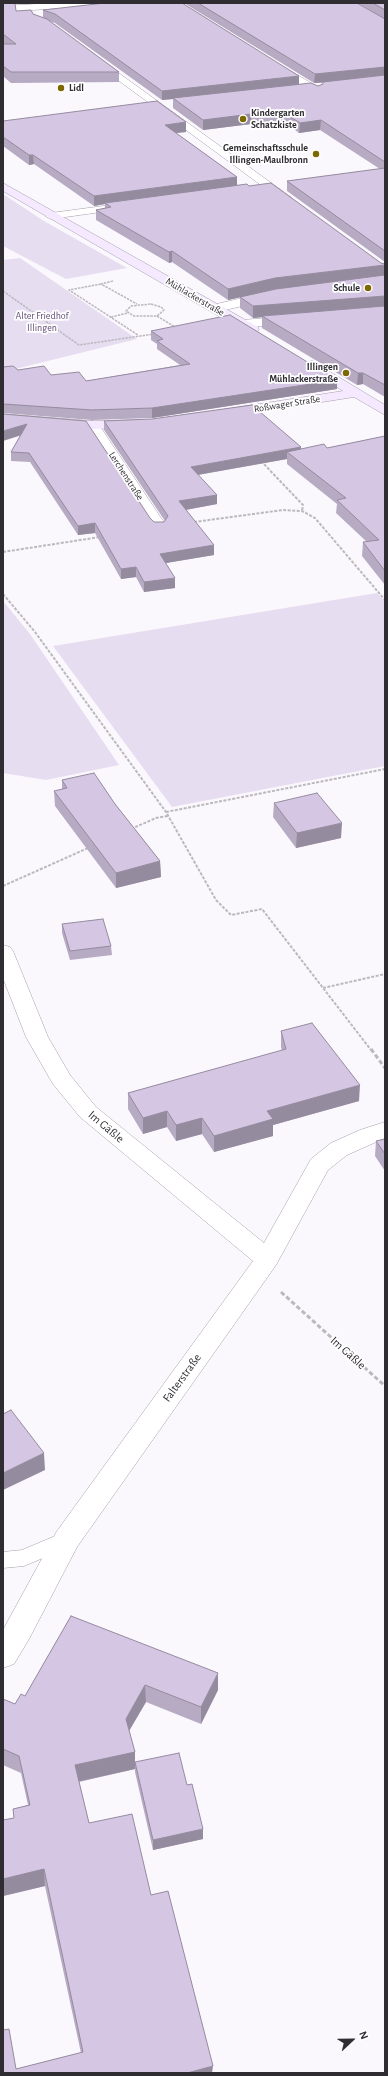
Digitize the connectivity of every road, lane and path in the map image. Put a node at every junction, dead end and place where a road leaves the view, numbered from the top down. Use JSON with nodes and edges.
{"nodes":[{"id":1,"x":92,"y":3,"type":"edge"},
{"id":2,"x":32,"y":6,"type":"edge"},
{"id":3,"x":3,"y":9,"type":"edge"},
{"id":4,"x":88,"y":54,"type":"edge"},
{"id":5,"x":266,"y":60,"type":"edge"},
{"id":6,"x":312,"y":88,"type":"junction"},
{"id":7,"x":296,"y":90,"type":"edge"},
{"id":8,"x":326,"y":91,"type":"edge"},
{"id":9,"x":173,"y":103,"type":"edge"},
{"id":10,"x":157,"y":105,"type":"junction"},
{"id":11,"x":142,"y":107,"type":"edge"},
{"id":12,"x":3,"y":186,"type":"edge"},
{"id":13,"x":270,"y":187,"type":"junction"},
{"id":14,"x":254,"y":189,"type":"edge"},
{"id":15,"x":139,"y":204,"type":"edge"},
{"id":16,"x":295,"y":206,"type":"edge"},
{"id":17,"x":52,"y":216,"type":"junction"},
{"id":18,"x":113,"y":281,"type":"dead end"},
{"id":19,"x":101,"y":284,"type":"junction"},
{"id":20,"x":3,"y":290,"type":"edge"},
{"id":21,"x":283,"y":294,"type":"edge"},
{"id":22,"x":137,"y":304,"type":"junction"},
{"id":23,"x":216,"y":308,"type":"junction"},
{"id":24,"x":128,"y":313,"type":"junction"},
{"id":25,"x":156,"y":316,"type":"junction"},
{"id":26,"x":111,"y":317,"type":"junction"},
{"id":27,"x":306,"y":319,"type":"edge"},
{"id":28,"x":242,"y":324,"type":"junction"},
{"id":29,"x":172,"y":331,"type":"edge"},
{"id":30,"x":159,"y":333,"type":"edge"},
{"id":31,"x":138,"y":335,"type":"junction"},
{"id":32,"x":262,"y":335,"type":"edge"},
{"id":33,"x":300,"y":358,"type":"edge"},
{"id":34,"x":356,"y":393,"type":"junction"},
{"id":35,"x":385,"y":411,"type":"edge"},
{"id":36,"x":215,"y":415,"type":"edge"},
{"id":37,"x":3,"y":418,"type":"edge"},
{"id":38,"x":145,"y":424,"type":"edge"},
{"id":39,"x":92,"y":425,"type":"junction"},
{"id":40,"x":259,"y":460,"type":"edge"},
{"id":41,"x":302,"y":511,"type":"junction"},
{"id":42,"x":159,"y":527,"type":"joint"},
{"id":43,"x":105,"y":536,"type":"edge"},
{"id":44,"x":3,"y":552,"type":"edge"},
{"id":45,"x":3,"y":594,"type":"edge"},
{"id":46,"x":385,"y":600,"type":"edge"},
{"id":47,"x":385,"y":769,"type":"edge"},
{"id":48,"x":166,"y":812,"type":"junction"},
{"id":49,"x":168,"y":816,"type":"junction"},
{"id":50,"x":127,"y":831,"type":"edge"},
{"id":51,"x":90,"y":847,"type":"edge"},
{"id":52,"x":3,"y":886,"type":"edge"},
{"id":53,"x":3,"y":951,"type":"edge"},
{"id":54,"x":385,"y":974,"type":"edge"},
{"id":55,"x":323,"y":988,"type":"junction"},
{"id":56,"x":385,"y":1068,"type":"edge"},
{"id":57,"x":385,"y":1130,"type":"edge"},
{"id":58,"x":263,"y":1265,"type":"junction"},
{"id":59,"x":385,"y":1386,"type":"edge"},
{"id":60,"x":66,"y":1539,"type":"junction"},
{"id":61,"x":3,"y":1560,"type":"edge"},
{"id":62,"x":3,"y":1655,"type":"edge"}],
"edges":[{"from":1,"to":2,"type":"street"},
{"from":2,"to":3,"type":"street"},
{"from":4,"to":10,"type":"street"},
{"from":5,"to":6,"type":"street"},
{"from":6,"to":7,"type":"street"},
{"from":6,"to":8,"type":"street"},
{"from":9,"to":10,"type":"street"},
{"from":10,"to":11,"type":"street"},
{"from":10,"to":13,"type":"street"},
{"from":12,"to":17,"type":"street","name":"Mühlackerstraße"},
{"from":13,"to":14,"type":"street"},
{"from":13,"to":16,"type":"street"},
{"from":15,"to":17,"type":"street"},
{"from":17,"to":23,"type":"street","name":"Mühlackerstraße"},
{"from":18,"to":19,"type":"path"},
{"from":19,"to":22,"type":"path"},
{"from":19,"to":26,"type":"path"},
{"from":20,"to":31,"type":"path"},
{"from":21,"to":23,"type":"street"},
{"from":22,"to":24,"type":"path"},
{"from":22,"to":25,"type":"path"},
{"from":23,"to":28,"type":"street","name":"Mühlackerstraße"},
{"from":24,"to":25,"type":"path"},
{"from":24,"to":26,"type":"path"},
{"from":25,"to":29,"type":"path"},
{"from":26,"to":31,"type":"path"},
{"from":27,"to":28,"type":"street"},
{"from":28,"to":32,"type":"street","name":"Mühlackerstraße"},
{"from":30,"to":31,"type":"path"},
{"from":33,"to":34,"type":"street"},
{"from":34,"to":35,"type":"street"},
{"from":34,"to":36,"type":"street","name":"Roßwager Straße"},
{"from":37,"to":39,"type":"street"},
{"from":38,"to":39,"type":"street"},
{"from":39,"to":42,"type":"street","name":"Lerchenstraße"},
{"from":40,"to":41,"type":"path"},
{"from":41,"to":42,"type":"path"},
{"from":41,"to":46,"type":"path"},
{"from":43,"to":44,"type":"path"},
{"from":45,"to":48,"type":"path"},
{"from":47,"to":48,"type":"path"},
{"from":48,"to":49,"type":"path"},
{"from":49,"to":50,"type":"path"},
{"from":49,"to":55,"type":"path"},
{"from":51,"to":52,"type":"path"},
{"from":53,"to":58,"type":"street","name":"Im Gäßle"},
{"from":54,"to":55,"type":"path"},
{"from":55,"to":56,"type":"path"},
{"from":57,"to":58,"type":"street","name":"Falterstraße"},
{"from":58,"to":59,"type":"path","name":"Im Gäßle"},
{"from":58,"to":60,"type":"street","name":"Falterstraße"},
{"from":60,"to":61,"type":"lane"},
{"from":60,"to":62,"type":"street","name":"Falterstraße"}]}
